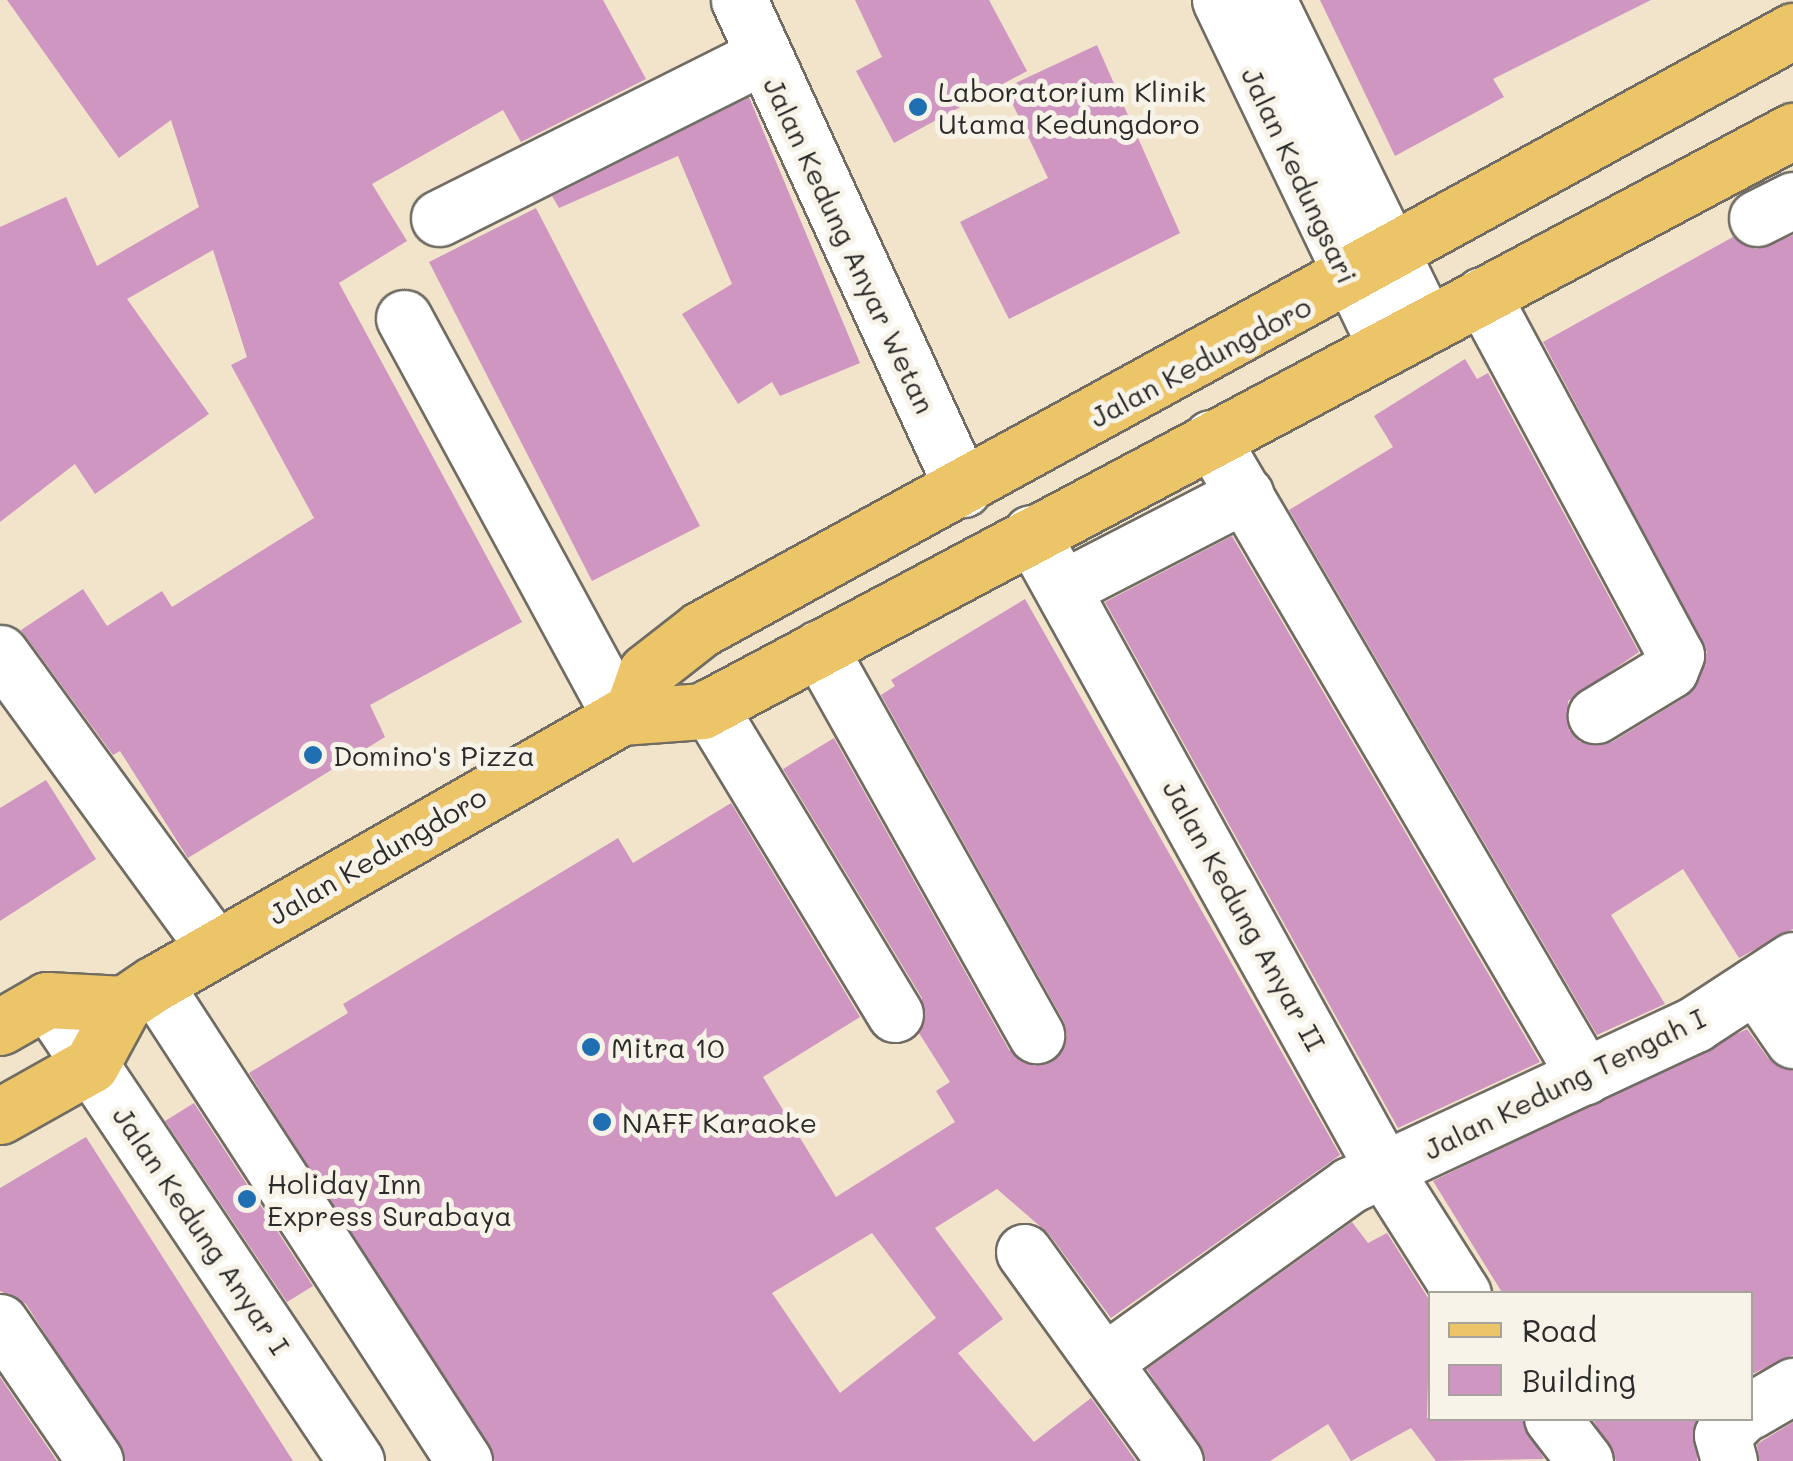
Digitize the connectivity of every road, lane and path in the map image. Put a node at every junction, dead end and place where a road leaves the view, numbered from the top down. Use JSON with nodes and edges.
{"nodes":[{"id":1,"x":739,"y":0,"type":"edge"},
{"id":2,"x":1220,"y":0,"type":"edge"},
{"id":3,"x":1268,"y":0,"type":"edge"},
{"id":4,"x":1793,"y":31,"type":"edge"},
{"id":5,"x":762,"y":56,"type":"junction"},
{"id":6,"x":1793,"y":131,"type":"edge"},
{"id":7,"x":439,"y":218,"type":"dead end"},
{"id":8,"x":1370,"y":268,"type":"junction"},
{"id":9,"x":1482,"y":295,"type":"junction"},
{"id":10,"x":404,"y":318,"type":"dead end"},
{"id":11,"x":1406,"y":336,"type":"junction"},
{"id":12,"x":1212,"y":438,"type":"junction"},
{"id":13,"x":963,"y":489,"type":"junction"},
{"id":14,"x":1246,"y":494,"type":"junction"},
{"id":15,"x":1031,"y":533,"type":"junction"},
{"id":16,"x":1065,"y":587,"type":"junction"},
{"id":17,"x":819,"y":648,"type":"junction"},
{"id":18,"x":0,"y":653,"type":"edge"},
{"id":19,"x":709,"y":707,"type":"junction"},
{"id":20,"x":627,"y":714,"type":"junction"},
{"id":21,"x":1596,"y":715,"type":"dead end"},
{"id":22,"x":214,"y":947,"type":"junction"},
{"id":23,"x":1774,"y":972,"type":"edge"},
{"id":24,"x":139,"y":994,"type":"junction"},
{"id":25,"x":48,"y":1000,"type":"junction"},
{"id":26,"x":895,"y":1014,"type":"dead end"},
{"id":27,"x":0,"y":1026,"type":"edge"},
{"id":28,"x":1036,"y":1035,"type":"dead end"},
{"id":29,"x":1793,"y":1040,"type":"edge"},
{"id":30,"x":91,"y":1065,"type":"junction"},
{"id":31,"x":1585,"y":1076,"type":"junction"},
{"id":32,"x":0,"y":1116,"type":"edge"},
{"id":33,"x":1383,"y":1168,"type":"junction"},
{"id":34,"x":1024,"y":1252,"type":"dead end"},
{"id":35,"x":1461,"y":1291,"type":"edge"},
{"id":36,"x":0,"y":1322,"type":"edge"},
{"id":37,"x":1106,"y":1361,"type":"junction"},
{"id":38,"x":1793,"y":1386,"type":"edge"},
{"id":39,"x":1753,"y":1410,"type":"edge"},
{"id":40,"x":1554,"y":1421,"type":"edge"},
{"id":41,"x":1735,"y":1421,"type":"edge"},
{"id":42,"x":95,"y":1461,"type":"edge"},
{"id":43,"x":356,"y":1461,"type":"edge"},
{"id":44,"x":464,"y":1461,"type":"edge"},
{"id":45,"x":1175,"y":1461,"type":"edge"},
{"id":46,"x":1585,"y":1461,"type":"edge"},
{"id":47,"x":1729,"y":1461,"type":"edge"}],
"edges":[{"from":1,"to":5,"type":"street","name":"Jalan Kedung Anyar Wetan"},
{"from":2,"to":8,"type":"street","name":"Jalan Kedungsari"},
{"from":3,"to":8,"type":"street","name":"Jalan Kedungsari"},
{"from":4,"to":8,"type":"main road","name":"Jalan Kedungdoro"},
{"from":5,"to":7,"type":"street"},
{"from":5,"to":13,"type":"street","name":"Jalan Kedung Anyar Wetan"},
{"from":6,"to":9,"type":"main road","name":"Jalan Kedungdoro"},
{"from":8,"to":11,"type":"street","name":"Jalan Kedungsari"},
{"from":8,"to":13,"type":"main road","name":"Jalan Kedungdoro"},
{"from":9,"to":11,"type":"main road","name":"Jalan Kedungdoro"},
{"from":9,"to":21,"type":"street"},
{"from":10,"to":20,"type":"street"},
{"from":11,"to":12,"type":"main road","name":"Jalan Kedungdoro"},
{"from":12,"to":14,"type":"street"},
{"from":12,"to":15,"type":"main road","name":"Jalan Kedungdoro"},
{"from":13,"to":20,"type":"main road","name":"Jalan Kedungdoro"},
{"from":14,"to":16,"type":"street"},
{"from":14,"to":31,"type":"street"},
{"from":15,"to":16,"type":"street","name":"Jalan Kedung Anyar II"},
{"from":15,"to":17,"type":"main road","name":"Jalan Kedungdoro"},
{"from":16,"to":33,"type":"street","name":"Jalan Kedung Anyar II"},
{"from":17,"to":19,"type":"main road","name":"Jalan Kedungdoro"},
{"from":17,"to":28,"type":"street"},
{"from":18,"to":22,"type":"street"},
{"from":19,"to":20,"type":"main road","name":"Jalan Kedungdoro"},
{"from":19,"to":26,"type":"street"},
{"from":20,"to":22,"type":"main road","name":"Jalan Kedungdoro"},
{"from":22,"to":24,"type":"main road","name":"Jalan Kedungdoro"},
{"from":23,"to":29,"type":"street"},
{"from":23,"to":31,"type":"street","name":"Jalan Kedung Tengah I"},
{"from":24,"to":25,"type":"main road"},
{"from":24,"to":30,"type":"main road","name":"Jalan Kedungdoro"},
{"from":24,"to":44,"type":"street"},
{"from":25,"to":27,"type":"main road"},
{"from":25,"to":30,"type":"street","name":"Jalan Kedung Anyar I"},
{"from":30,"to":32,"type":"main road"},
{"from":30,"to":43,"type":"street","name":"Jalan Kedung Anyar I"},
{"from":31,"to":33,"type":"street","name":"Jalan Kedung Tengah I"},
{"from":33,"to":35,"type":"street","name":"Jalan Kedung Anyar II"},
{"from":33,"to":37,"type":"street","name":"Jalan Kedung Tengah I"},
{"from":34,"to":37,"type":"street"},
{"from":36,"to":42,"type":"street"},
{"from":37,"to":45,"type":"street"},
{"from":38,"to":39,"type":"street"},
{"from":40,"to":46,"type":"street"},
{"from":41,"to":47,"type":"street"}]}
